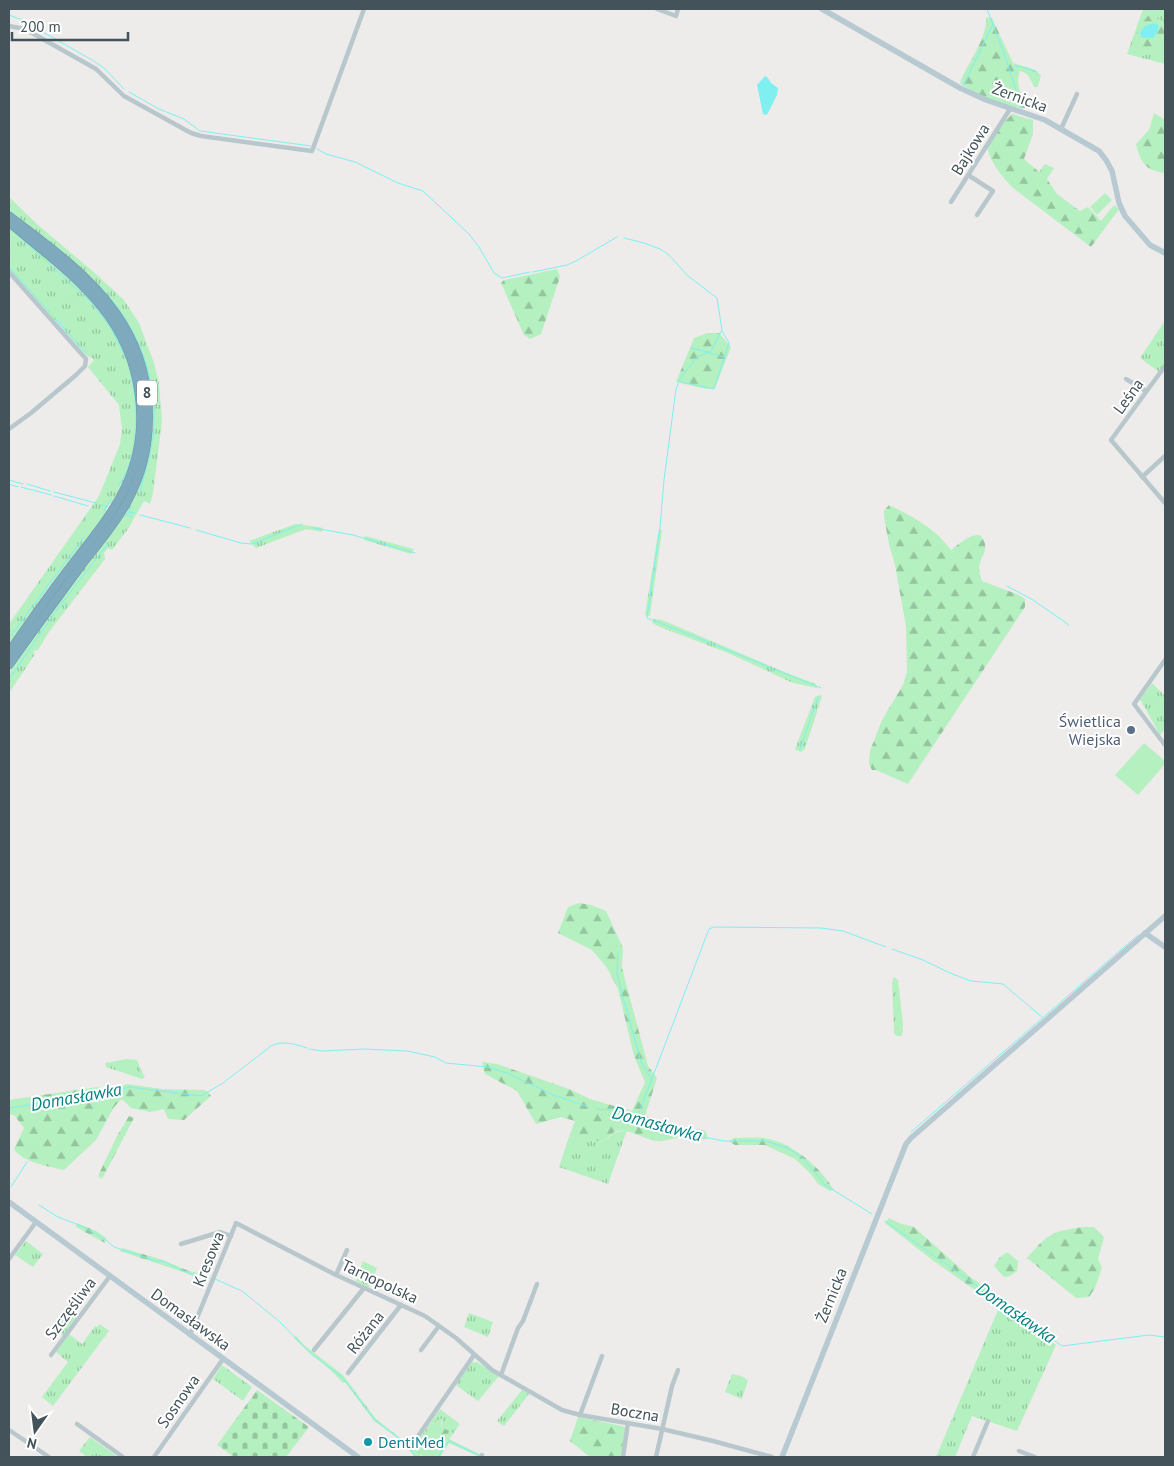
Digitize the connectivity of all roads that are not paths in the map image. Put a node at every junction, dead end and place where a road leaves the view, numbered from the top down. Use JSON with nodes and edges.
{"nodes":[{"id":1,"x":364,"y":9,"type":"edge"},
{"id":2,"x":657,"y":9,"type":"edge"},
{"id":3,"x":678,"y":9,"type":"edge"},
{"id":4,"x":822,"y":9,"type":"edge"},
{"id":5,"x":9,"y":26,"type":"edge"},
{"id":6,"x":1077,"y":94,"type":"dead end"},
{"id":7,"x":1010,"y":109,"type":"junction"},
{"id":8,"x":1062,"y":129,"type":"junction"},
{"id":9,"x":968,"y":175,"type":"junction"},
{"id":10,"x":951,"y":202,"type":"dead end"},
{"id":11,"x":977,"y":215,"type":"dead end"},
{"id":12,"x":9,"y":216,"type":"edge"},
{"id":13,"x":9,"y":222,"type":"edge"},
{"id":14,"x":1165,"y":253,"type":"edge"},
{"id":15,"x":9,"y":272,"type":"edge"},
{"id":16,"x":1165,"y":366,"type":"edge"},
{"id":17,"x":1126,"y":379,"type":"dead end"},
{"id":18,"x":1146,"y":391,"type":"junction"},
{"id":19,"x":9,"y":428,"type":"edge"},
{"id":20,"x":1165,"y":456,"type":"edge"},
{"id":21,"x":1142,"y":477,"type":"junction"},
{"id":22,"x":1165,"y":503,"type":"edge"},
{"id":23,"x":9,"y":652,"type":"edge"},
{"id":24,"x":1165,"y":660,"type":"edge"},
{"id":25,"x":9,"y":665,"type":"edge"},
{"id":26,"x":1165,"y":745,"type":"edge"},
{"id":27,"x":1165,"y":916,"type":"edge"},
{"id":28,"x":1145,"y":934,"type":"junction"},
{"id":29,"x":1165,"y":947,"type":"edge"},
{"id":30,"x":9,"y":1202,"type":"edge"},
{"id":31,"x":36,"y":1222,"type":"junction"},
{"id":32,"x":240,"y":1225,"type":"joint"},
{"id":33,"x":231,"y":1236,"type":"junction"},
{"id":34,"x":181,"y":1244,"type":"dead end"},
{"id":35,"x":346,"y":1250,"type":"dead end"},
{"id":36,"x":9,"y":1258,"type":"edge"},
{"id":37,"x":336,"y":1275,"type":"junction"},
{"id":38,"x":110,"y":1276,"type":"junction"},
{"id":39,"x":537,"y":1284,"type":"dead end"},
{"id":40,"x":364,"y":1288,"type":"junction"},
{"id":41,"x":401,"y":1305,"type":"junction"},
{"id":42,"x":439,"y":1326,"type":"junction"},
{"id":43,"x":190,"y":1335,"type":"junction"},
{"id":44,"x":314,"y":1350,"type":"dead end"},
{"id":45,"x":421,"y":1350,"type":"dead end"},
{"id":46,"x":51,"y":1355,"type":"dead end"},
{"id":47,"x":474,"y":1355,"type":"junction"},
{"id":48,"x":602,"y":1356,"type":"dead end"},
{"id":49,"x":223,"y":1359,"type":"junction"},
{"id":50,"x":678,"y":1370,"type":"dead end"},
{"id":51,"x":348,"y":1373,"type":"dead end"},
{"id":52,"x":501,"y":1375,"type":"junction"},
{"id":53,"x":580,"y":1415,"type":"junction"},
{"id":54,"x":988,"y":1422,"type":"dead end"},
{"id":55,"x":628,"y":1423,"type":"junction"},
{"id":56,"x":77,"y":1424,"type":"dead end"},
{"id":57,"x":662,"y":1429,"type":"junction"},
{"id":58,"x":9,"y":1430,"type":"edge"},
{"id":59,"x":412,"y":1445,"type":"dead end"},
{"id":60,"x":1019,"y":1451,"type":"dead end"},
{"id":61,"x":49,"y":1457,"type":"edge"},
{"id":62,"x":123,"y":1457,"type":"edge"},
{"id":63,"x":154,"y":1457,"type":"edge"},
{"id":64,"x":358,"y":1457,"type":"edge"},
{"id":65,"x":623,"y":1457,"type":"edge"},
{"id":66,"x":656,"y":1457,"type":"edge"},
{"id":67,"x":772,"y":1457,"type":"edge"},
{"id":68,"x":782,"y":1457,"type":"edge"},
{"id":69,"x":973,"y":1457,"type":"edge"},
{"id":70,"x":1035,"y":1457,"type":"edge"}],
"edges":[{"from":1,"to":5,"type":"street"},
{"from":2,"to":3,"type":"street"},
{"from":4,"to":7,"type":"street","name":"Żernicka"},
{"from":6,"to":8,"type":"street"},
{"from":7,"to":8,"type":"street","name":"Żernicka"},
{"from":7,"to":9,"type":"street","name":"Bajkowa"},
{"from":8,"to":14,"type":"street","name":"Żernicka"},
{"from":9,"to":10,"type":"street","name":"Bajkowa"},
{"from":9,"to":11,"type":"street"},
{"from":12,"to":25,"type":"highway","number":"8"},
{"from":13,"to":23,"type":"highway","number":"8"},
{"from":15,"to":19,"type":"street"},
{"from":16,"to":18,"type":"street","name":"Leśna"},
{"from":17,"to":18,"type":"street"},
{"from":18,"to":21,"type":"street","name":"Leśna"},
{"from":20,"to":21,"type":"street"},
{"from":21,"to":22,"type":"street"},
{"from":24,"to":26,"type":"street"},
{"from":27,"to":28,"type":"street"},
{"from":28,"to":29,"type":"street"},
{"from":28,"to":68,"type":"street","name":"Żernicka"},
{"from":30,"to":31,"type":"street","name":"Domasławska"},
{"from":31,"to":36,"type":"street"},
{"from":31,"to":38,"type":"street","name":"Domasławska"},
{"from":32,"to":33,"type":"street","name":"Kresowa"},
{"from":32,"to":37,"type":"street","name":"Tarnopolska"},
{"from":33,"to":34,"type":"street"},
{"from":33,"to":43,"type":"street","name":"Kresowa"},
{"from":35,"to":37,"type":"street"},
{"from":37,"to":40,"type":"street","name":"Tarnopolska"},
{"from":38,"to":43,"type":"street","name":"Domasławska"},
{"from":38,"to":46,"type":"street","name":"Szczęśliwa"},
{"from":39,"to":52,"type":"street"},
{"from":40,"to":41,"type":"street","name":"Tarnopolska"},
{"from":40,"to":44,"type":"street"},
{"from":41,"to":42,"type":"street","name":"Tarnopolska"},
{"from":41,"to":51,"type":"street","name":"Różana"},
{"from":42,"to":45,"type":"street"},
{"from":42,"to":47,"type":"street","name":"Tarnopolska"},
{"from":43,"to":49,"type":"street","name":"Domasławska"},
{"from":47,"to":52,"type":"street","name":"Tarnopolska"},
{"from":47,"to":59,"type":"street"},
{"from":48,"to":53,"type":"street"},
{"from":49,"to":63,"type":"street","name":"Sosnowa"},
{"from":49,"to":64,"type":"street","name":"Domasławska"},
{"from":50,"to":57,"type":"street"},
{"from":52,"to":53,"type":"street","name":"Boczna"},
{"from":53,"to":55,"type":"street","name":"Boczna"},
{"from":54,"to":69,"type":"street"},
{"from":55,"to":57,"type":"street","name":"Boczna"},
{"from":55,"to":65,"type":"street"},
{"from":56,"to":62,"type":"street"},
{"from":57,"to":66,"type":"street"},
{"from":57,"to":67,"type":"street","name":"Boczna"},
{"from":58,"to":61,"type":"street"},
{"from":60,"to":70,"type":"street"}]}
